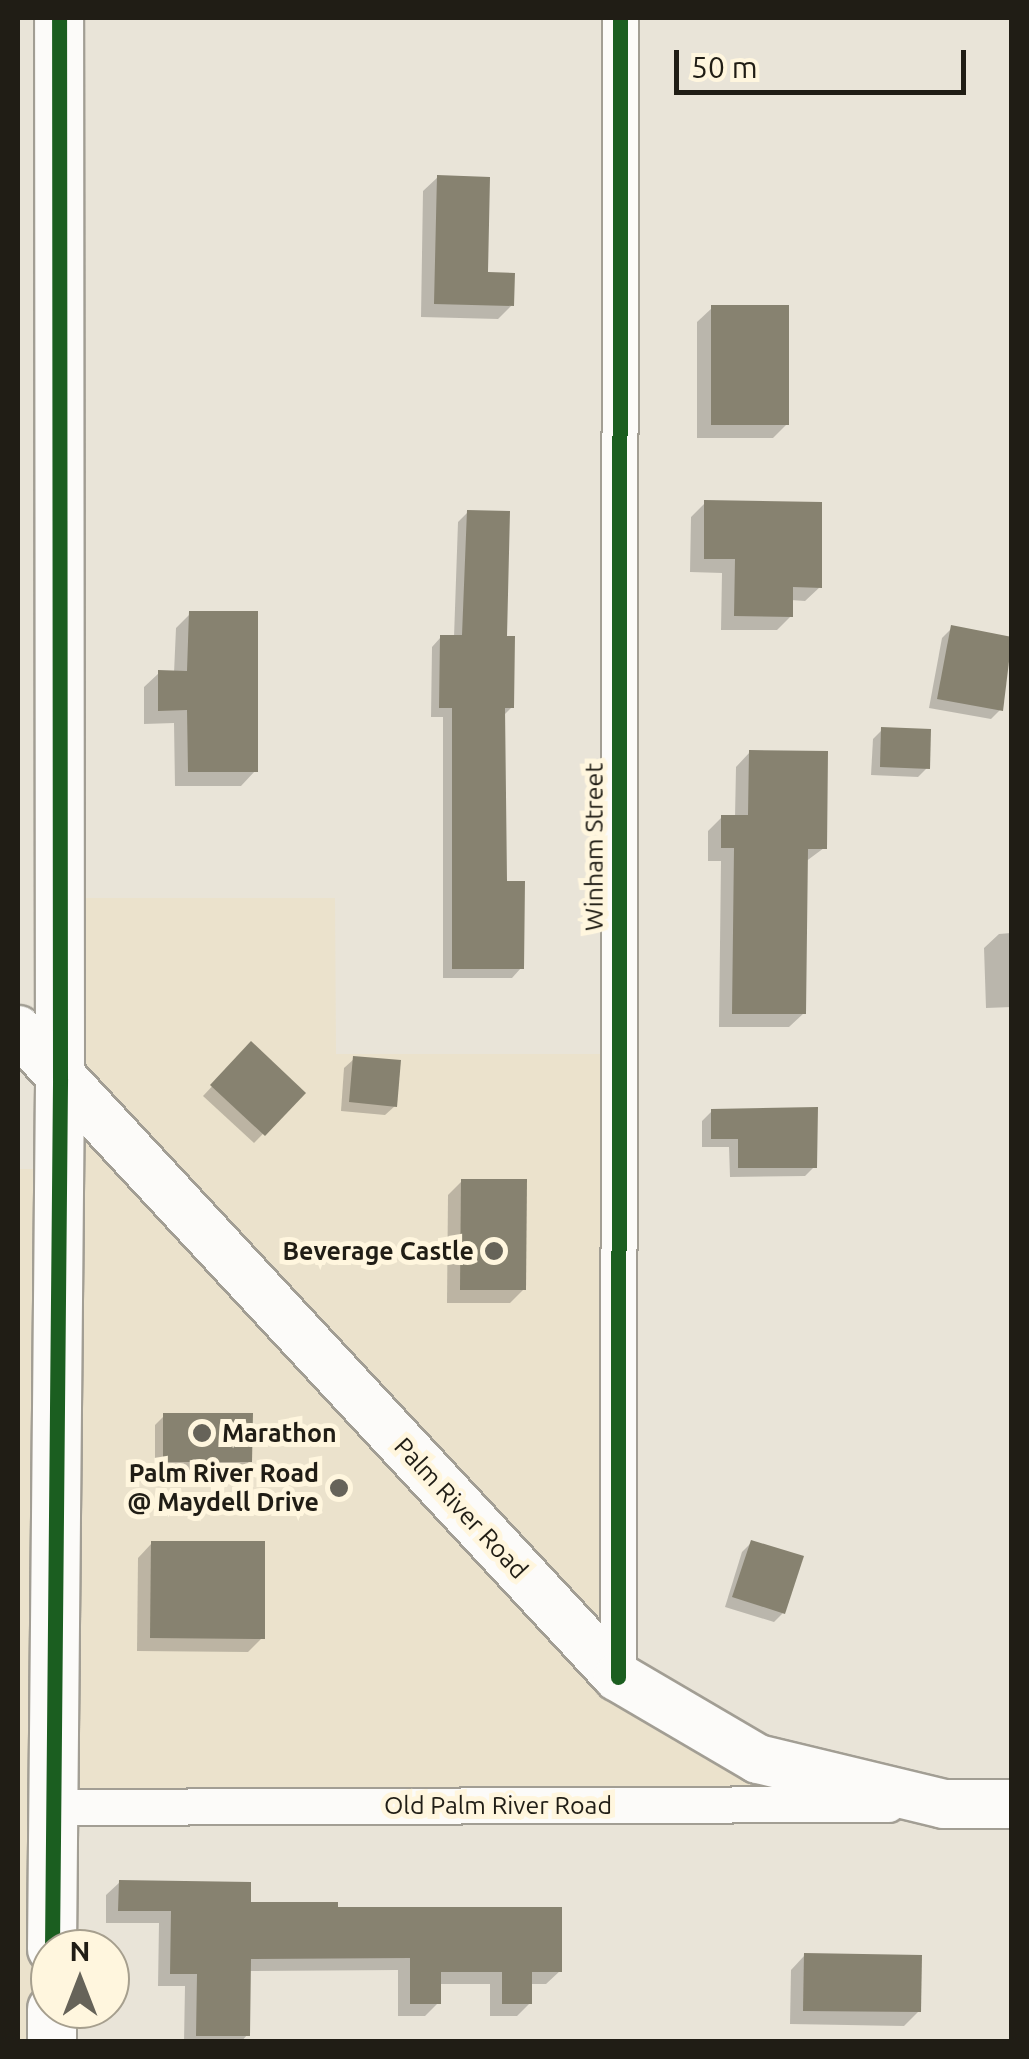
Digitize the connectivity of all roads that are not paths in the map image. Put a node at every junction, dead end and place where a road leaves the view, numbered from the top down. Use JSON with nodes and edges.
{"nodes":[{"id":1,"x":60,"y":18,"type":"edge"},
{"id":2,"x":620,"y":18,"type":"edge"},
{"id":3,"x":18,"y":1030,"type":"edge"},
{"id":4,"x":60,"y":1078,"type":"junction"},
{"id":5,"x":618,"y":1677,"type":"junction"},
{"id":6,"x":944,"y":1804,"type":"junction"},
{"id":7,"x":1012,"y":1804,"type":"edge"},
{"id":8,"x":52,"y":1807,"type":"junction"},
{"id":9,"x":52,"y":1929,"type":"edge"}],
"edges":[{"from":1,"to":4,"type":"street"},
{"from":2,"to":5,"type":"street","name":"Winham Street"},
{"from":3,"to":4,"type":"street","name":"Palm River Road"},
{"from":4,"to":5,"type":"street","name":"Palm River Road"},
{"from":4,"to":8,"type":"street"},
{"from":5,"to":6,"type":"street","name":"Palm River Road"},
{"from":6,"to":7,"type":"street","name":"Palm River Road"},
{"from":6,"to":8,"type":"street","name":"Old Palm River Road"},
{"from":8,"to":9,"type":"street"}]}
